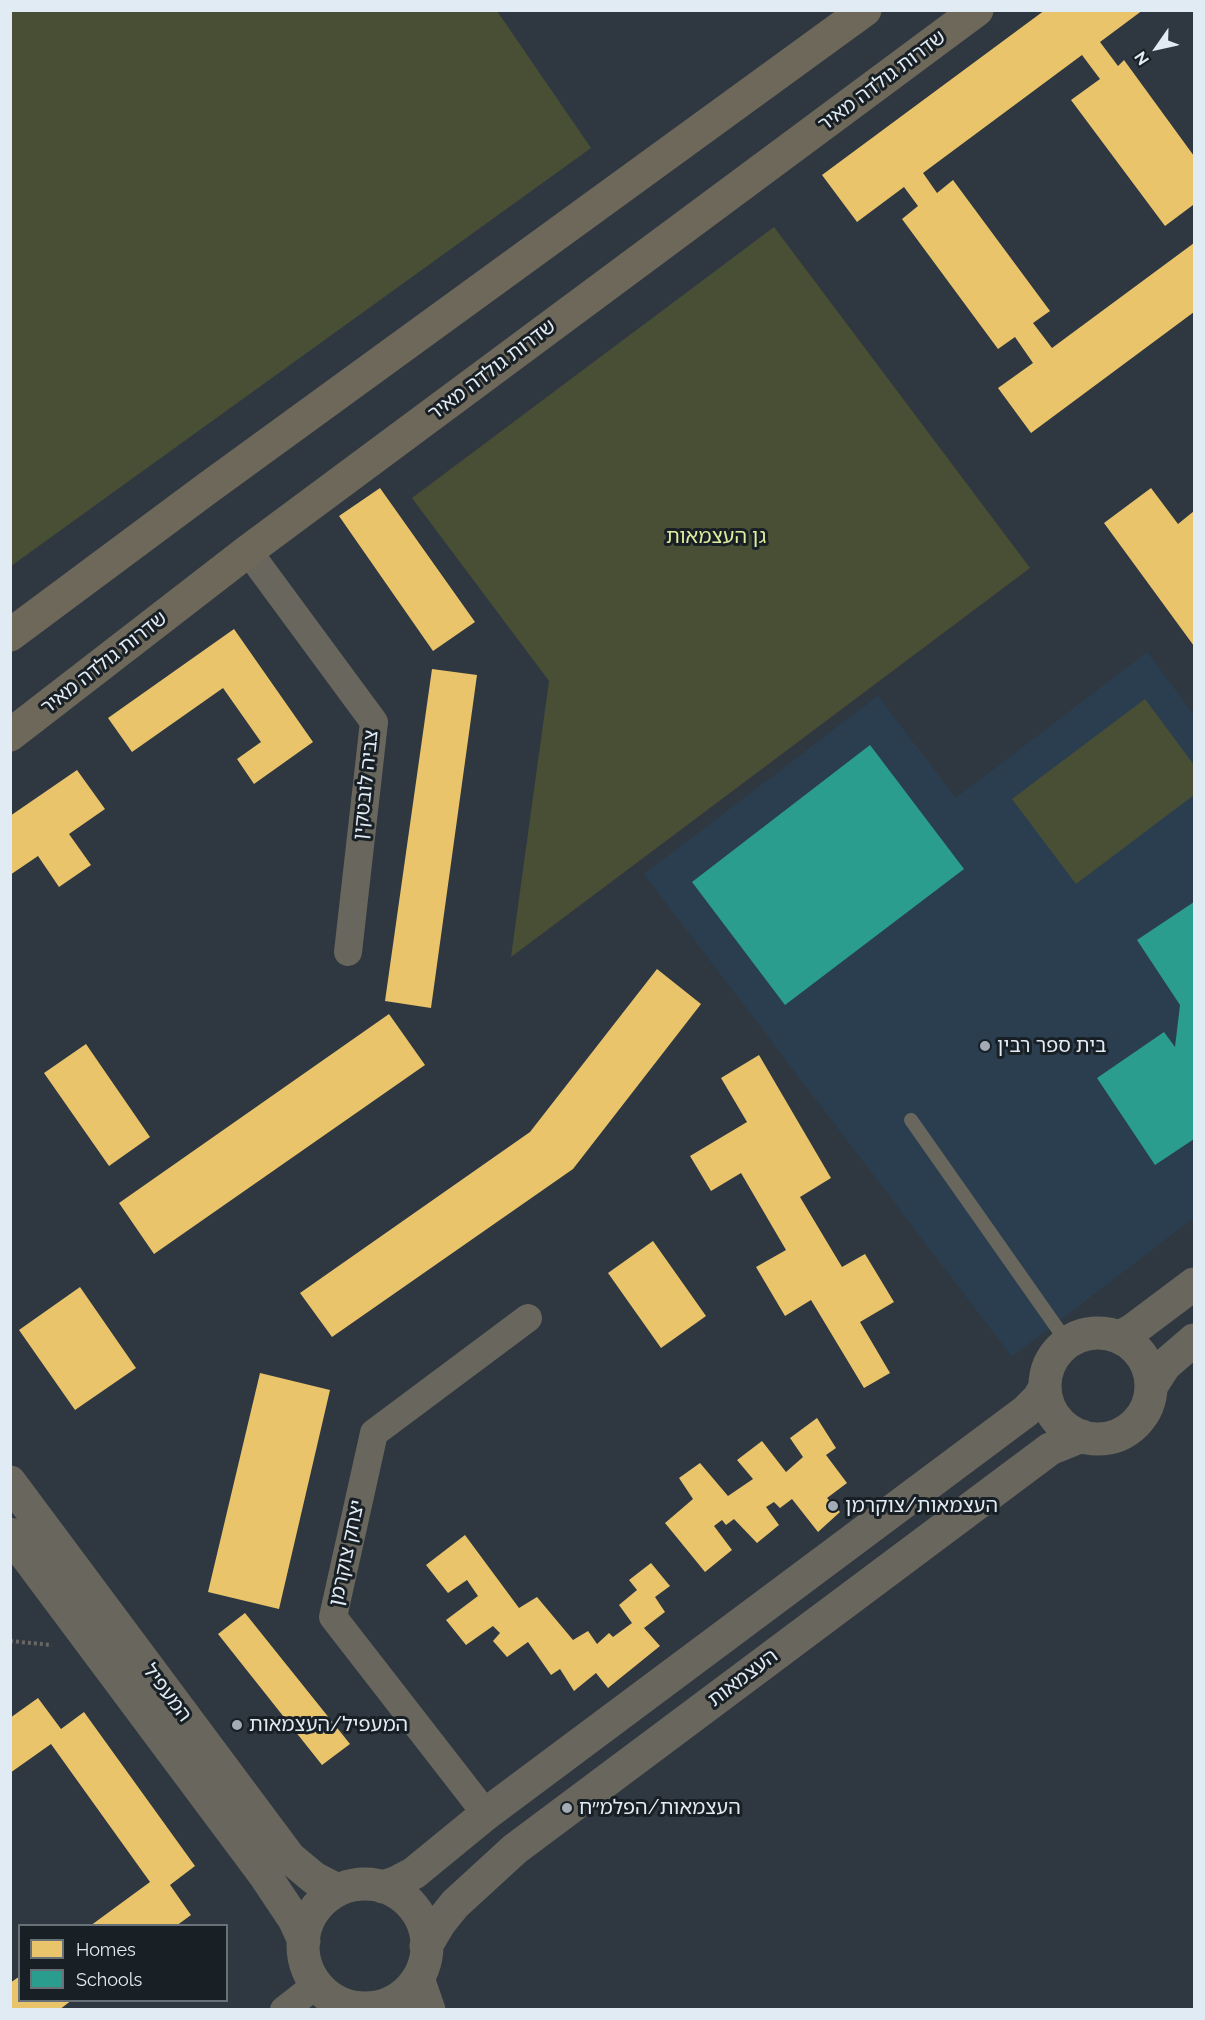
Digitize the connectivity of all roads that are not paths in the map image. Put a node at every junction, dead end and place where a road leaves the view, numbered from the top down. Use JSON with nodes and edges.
{"nodes":[{"id":1,"x":865,"y":10,"type":"edge"},
{"id":2,"x":977,"y":10,"type":"edge"},
{"id":3,"x":248,"y":551,"type":"junction"},
{"id":4,"x":10,"y":635,"type":"edge"},
{"id":5,"x":10,"y":735,"type":"edge"},
{"id":6,"x":348,"y":952,"type":"dead end"},
{"id":7,"x":911,"y":1120,"type":"dead end"},
{"id":8,"x":1194,"y":1284,"type":"edge"},
{"id":9,"x":528,"y":1318,"type":"dead end"},
{"id":10,"x":1120,"y":1337,"type":"junction"},
{"id":11,"x":1194,"y":1340,"type":"edge"},
{"id":12,"x":1067,"y":1342,"type":"junction"},
{"id":13,"x":1151,"y":1387,"type":"junction"},
{"id":14,"x":1044,"y":1389,"type":"junction"},
{"id":15,"x":1082,"y":1436,"type":"junction"},
{"id":16,"x":10,"y":1482,"type":"edge"},
{"id":17,"x":10,"y":1534,"type":"edge"},
{"id":18,"x":486,"y":1815,"type":"junction"},
{"id":19,"x":383,"y":1887,"type":"junction"},
{"id":20,"x":337,"y":1890,"type":"junction"},
{"id":21,"x":304,"y":1941,"type":"junction"},
{"id":22,"x":426,"y":1946,"type":"junction"},
{"id":23,"x":418,"y":1978,"type":"junction"},
{"id":24,"x":316,"y":1985,"type":"junction"},
{"id":25,"x":352,"y":2008,"type":"edge"},
{"id":26,"x":284,"y":2010,"type":"edge"},
{"id":27,"x":429,"y":2010,"type":"edge"}],
"edges":[{"from":1,"to":4,"type":"main road"},
{"from":2,"to":3,"type":"main road","name":"שדרות גולדה מאיר"},
{"from":3,"to":5,"type":"main road","name":"שדרות גולדה מאיר"},
{"from":3,"to":6,"type":"street","name":"צביה לובטקין"},
{"from":7,"to":12,"type":"lane"},
{"from":8,"to":10,"type":"street"},
{"from":9,"to":18,"type":"street","name":"יצחק צוקרמן"},
{"from":10,"to":12,"type":"street"},
{"from":10,"to":13,"type":"street"},
{"from":11,"to":13,"type":"street"},
{"from":12,"to":14,"type":"street"},
{"from":13,"to":15,"type":"street"},
{"from":14,"to":15,"type":"street"},
{"from":14,"to":18,"type":"street"},
{"from":15,"to":22,"type":"street","name":"העצמאות"},
{"from":16,"to":20,"type":"street","name":"המעפיל"},
{"from":17,"to":21,"type":"street","name":"המעפיל"},
{"from":18,"to":19,"type":"street"},
{"from":19,"to":20,"type":"street"},
{"from":19,"to":22,"type":"street"},
{"from":20,"to":21,"type":"street"},
{"from":21,"to":24,"type":"street"},
{"from":22,"to":23,"type":"street"},
{"from":23,"to":25,"type":"street"},
{"from":23,"to":27,"type":"street"},
{"from":24,"to":25,"type":"street"},
{"from":24,"to":26,"type":"street"}]}
